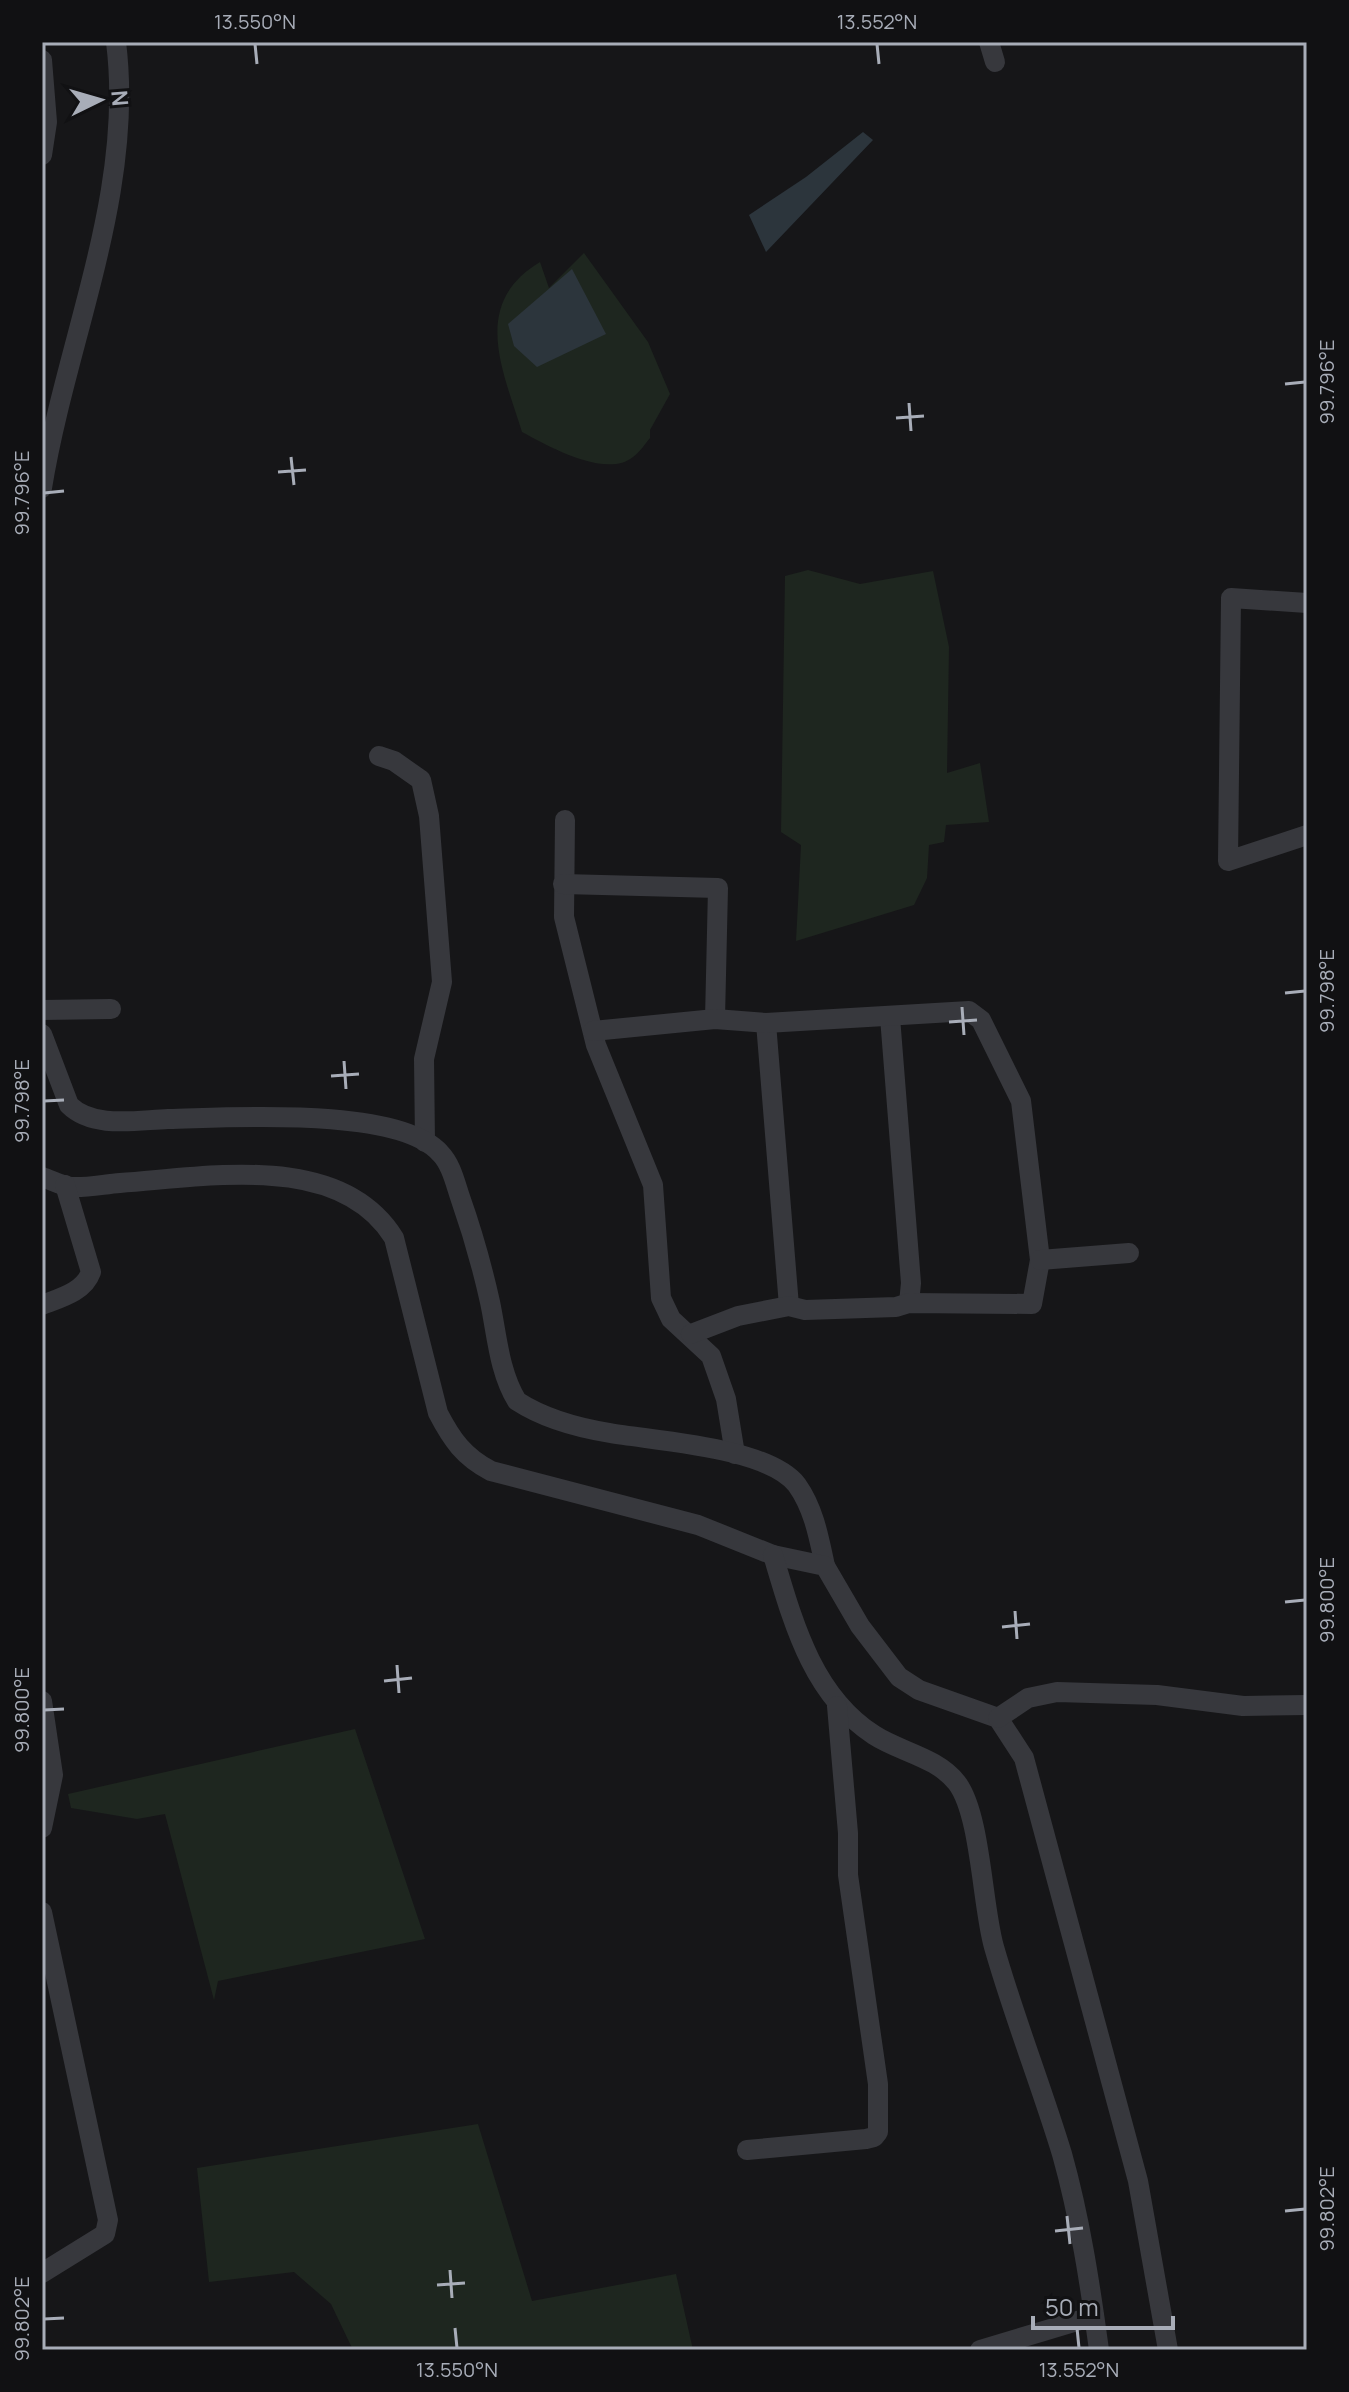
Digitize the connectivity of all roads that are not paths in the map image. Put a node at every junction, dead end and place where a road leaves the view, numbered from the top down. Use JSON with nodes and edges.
{"nodes":[{"id":1,"x":116,"y":42,"type":"edge"},
{"id":2,"x":42,"y":60,"type":"edge"},
{"id":3,"x":42,"y":155,"type":"edge"},
{"id":4,"x":42,"y":488,"type":"edge"},
{"id":5,"x":1307,"y":603,"type":"edge"},
{"id":6,"x":379,"y":756,"type":"dead end"},
{"id":7,"x":565,"y":820,"type":"dead end"},
{"id":8,"x":1307,"y":835,"type":"edge"},
{"id":9,"x":563,"y":884,"type":"junction"},
{"id":10,"x":111,"y":1009,"type":"dead end"},
{"id":11,"x":42,"y":1010,"type":"edge"},
{"id":12,"x":890,"y":1017,"type":"junction"},
{"id":13,"x":715,"y":1019,"type":"junction"},
{"id":14,"x":766,"y":1023,"type":"junction"},
{"id":15,"x":593,"y":1031,"type":"junction"},
{"id":16,"x":42,"y":1034,"type":"edge"},
{"id":17,"x":425,"y":1142,"type":"junction"},
{"id":18,"x":42,"y":1177,"type":"edge"},
{"id":19,"x":65,"y":1185,"type":"junction"},
{"id":20,"x":1129,"y":1253,"type":"dead end"},
{"id":21,"x":1040,"y":1260,"type":"junction"},
{"id":22,"x":909,"y":1303,"type":"junction"},
{"id":23,"x":42,"y":1305,"type":"edge"},
{"id":24,"x":789,"y":1306,"type":"junction"},
{"id":25,"x":691,"y":1334,"type":"junction"},
{"id":26,"x":735,"y":1454,"type":"junction"},
{"id":27,"x":773,"y":1555,"type":"junction"},
{"id":28,"x":825,"y":1566,"type":"junction"},
{"id":29,"x":42,"y":1701,"type":"edge"},
{"id":30,"x":1307,"y":1705,"type":"edge"},
{"id":31,"x":837,"y":1706,"type":"junction"},
{"id":32,"x":998,"y":1718,"type":"junction"},
{"id":33,"x":42,"y":1828,"type":"edge"},
{"id":34,"x":42,"y":1912,"type":"edge"},
{"id":35,"x":747,"y":2150,"type":"dead end"},
{"id":36,"x":42,"y":2273,"type":"edge"},
{"id":37,"x":1094,"y":2316,"type":"junction"},
{"id":38,"x":980,"y":2350,"type":"edge"},
{"id":39,"x":1099,"y":2350,"type":"edge"},
{"id":40,"x":1168,"y":2350,"type":"edge"}],
"edges":[{"from":1,"to":4,"type":"street"},
{"from":2,"to":3,"type":"street"},
{"from":5,"to":8,"type":"street"},
{"from":6,"to":17,"type":"street"},
{"from":7,"to":9,"type":"street"},
{"from":9,"to":13,"type":"street"},
{"from":9,"to":15,"type":"street"},
{"from":10,"to":11,"type":"street"},
{"from":12,"to":14,"type":"street"},
{"from":12,"to":21,"type":"street"},
{"from":12,"to":22,"type":"street"},
{"from":13,"to":14,"type":"street"},
{"from":13,"to":15,"type":"street"},
{"from":14,"to":24,"type":"street"},
{"from":15,"to":25,"type":"street"},
{"from":16,"to":17,"type":"street"},
{"from":17,"to":26,"type":"street"},
{"from":18,"to":19,"type":"street"},
{"from":19,"to":23,"type":"street"},
{"from":19,"to":27,"type":"street"},
{"from":20,"to":21,"type":"street"},
{"from":21,"to":22,"type":"street"},
{"from":22,"to":24,"type":"street"},
{"from":24,"to":25,"type":"street"},
{"from":25,"to":26,"type":"street"},
{"from":26,"to":28,"type":"street"},
{"from":27,"to":28,"type":"street"},
{"from":27,"to":31,"type":"street"},
{"from":28,"to":32,"type":"street"},
{"from":29,"to":33,"type":"street"},
{"from":30,"to":32,"type":"street"},
{"from":31,"to":35,"type":"street"},
{"from":31,"to":37,"type":"street"},
{"from":32,"to":40,"type":"street"},
{"from":34,"to":36,"type":"street"},
{"from":37,"to":38,"type":"street"},
{"from":37,"to":39,"type":"street"}]}
